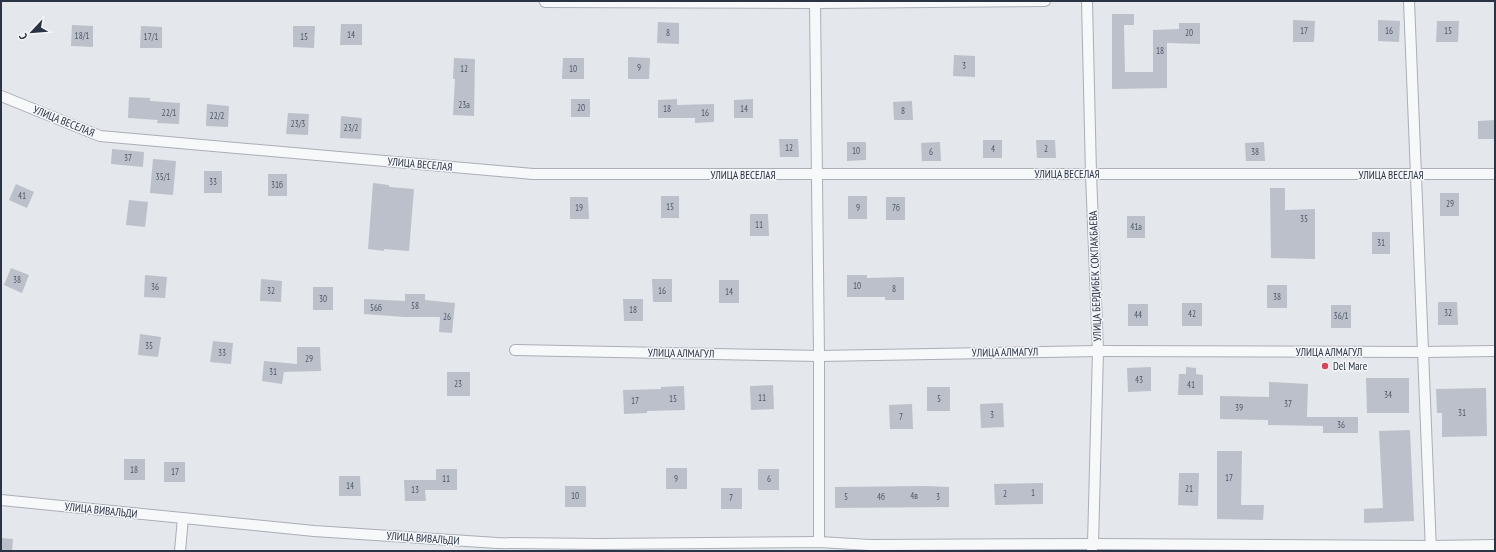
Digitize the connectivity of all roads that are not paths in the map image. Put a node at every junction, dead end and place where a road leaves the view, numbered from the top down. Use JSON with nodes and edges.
{"nodes":[{"id":1,"x":1045,"y":1,"type":"edge"},
{"id":2,"x":1088,"y":1,"type":"edge"},
{"id":3,"x":1398,"y":1,"type":"edge"},
{"id":4,"x":1409,"y":1,"type":"edge"},
{"id":5,"x":1412,"y":1,"type":"edge"},
{"id":6,"x":545,"y":2,"type":"dead end"},
{"id":7,"x":815,"y":3,"type":"junction"},
{"id":8,"x":1,"y":96,"type":"edge"},
{"id":9,"x":1091,"y":174,"type":"junction"},
{"id":10,"x":1495,"y":174,"type":"edge"},
{"id":11,"x":817,"y":175,"type":"junction"},
{"id":12,"x":1417,"y":175,"type":"junction"},
{"id":13,"x":515,"y":350,"type":"dead end"},
{"id":14,"x":1098,"y":351,"type":"junction"},
{"id":15,"x":1495,"y":351,"type":"edge"},
{"id":16,"x":1424,"y":352,"type":"junction"},
{"id":17,"x":819,"y":356,"type":"junction"},
{"id":18,"x":1,"y":500,"type":"edge"},
{"id":19,"x":183,"y":518,"type":"junction"},
{"id":20,"x":819,"y":542,"type":"junction"},
{"id":21,"x":1495,"y":545,"type":"edge"},
{"id":22,"x":959,"y":548,"type":"edge"},
{"id":23,"x":1092,"y":548,"type":"edge"},
{"id":24,"x":1431,"y":549,"type":"edge"},
{"id":25,"x":180,"y":551,"type":"edge"}],
"edges":[{"from":1,"to":7,"type":"street"},
{"from":2,"to":9,"type":"street","name":"УЛИЦА БЕРДИБЕК СОКПАКБАЕВА"},
{"from":3,"to":4,"type":"street"},
{"from":4,"to":5,"type":"street"},
{"from":4,"to":12,"type":"street"},
{"from":6,"to":7,"type":"street"},
{"from":7,"to":11,"type":"street"},
{"from":8,"to":11,"type":"street","name":"УЛИЦА ВЕСЕЛАЯ"},
{"from":9,"to":11,"type":"street","name":"УЛИЦА ВЕСЕЛАЯ"},
{"from":9,"to":12,"type":"street","name":"УЛИЦА ВЕСЕЛАЯ"},
{"from":9,"to":14,"type":"street","name":"УЛИЦА БЕРДИБЕК СОКПАКБАЕВА"},
{"from":10,"to":12,"type":"street","name":"УЛИЦА ВЕСЕЛАЯ"},
{"from":11,"to":17,"type":"street"},
{"from":12,"to":16,"type":"street"},
{"from":13,"to":17,"type":"street","name":"УЛИЦА АЛМАГУЛ"},
{"from":14,"to":16,"type":"street","name":"УЛИЦА АЛМАГУЛ"},
{"from":14,"to":17,"type":"street","name":"УЛИЦА АЛМАГУЛ"},
{"from":14,"to":23,"type":"street","name":"УЛИЦА БЕРДИБЕК СОКПАКБАЕВА"},
{"from":15,"to":16,"type":"street","name":"УЛИЦА АЛМАГУЛ"},
{"from":16,"to":24,"type":"street"},
{"from":17,"to":20,"type":"street"},
{"from":18,"to":19,"type":"street","name":"УЛИЦА ВИВАЛЬДИ"},
{"from":19,"to":20,"type":"street","name":"УЛИЦА ВИВАЛЬДИ"},
{"from":19,"to":25,"type":"street"},
{"from":20,"to":22,"type":"street","name":"УЛИЦА ВИВАЛЬДИ"},
{"from":21,"to":24,"type":"street","name":"УЛИЦА ВИВАЛЬДИ"},
{"from":22,"to":23,"type":"street","name":"УЛИЦА ВИВАЛЬДИ"},
{"from":23,"to":24,"type":"street","name":"УЛИЦА ВИВАЛЬДИ"}]}
